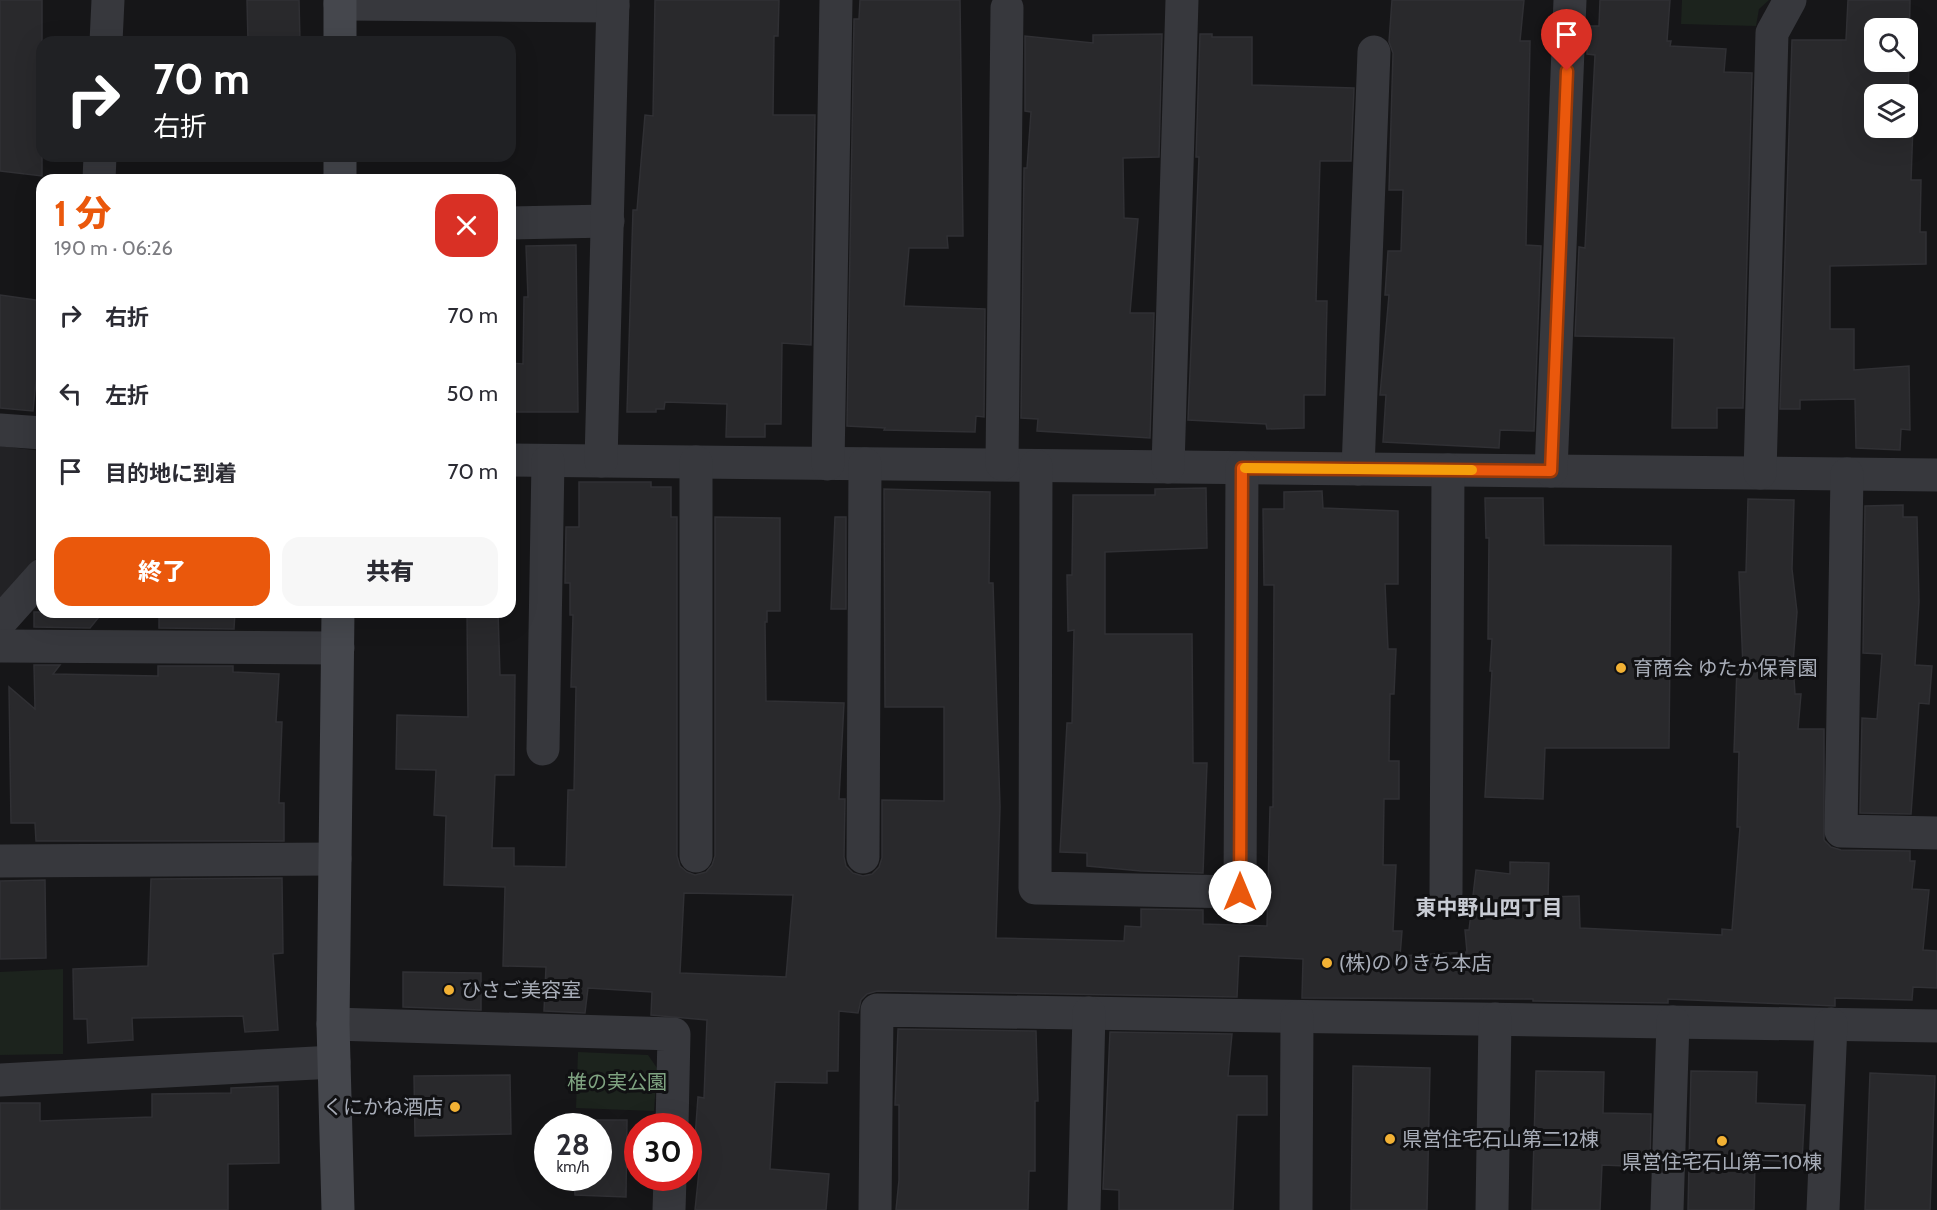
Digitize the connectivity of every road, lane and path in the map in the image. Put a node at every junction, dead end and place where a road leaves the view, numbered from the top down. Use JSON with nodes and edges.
{"nodes":[{"id":1,"x":108,"y":0,"type":"edge"},
{"id":2,"x":836,"y":0,"type":"edge"},
{"id":3,"x":1182,"y":0,"type":"edge"},
{"id":4,"x":1570,"y":0,"type":"edge"},
{"id":5,"x":1790,"y":0,"type":"edge"},
{"id":6,"x":340,"y":2,"type":"edge"},
{"id":7,"x":613,"y":3,"type":"edge"},
{"id":8,"x":1007,"y":8,"type":"dead end"},
{"id":9,"x":106,"y":36,"type":"edge"},
{"id":10,"x":340,"y":36,"type":"edge"},
{"id":11,"x":1374,"y":52,"type":"dead end"},
{"id":12,"x":608,"y":221,"type":"junction"},
{"id":13,"x":516,"y":223,"type":"edge"},
{"id":14,"x":0,"y":430,"type":"edge"},
{"id":15,"x":36,"y":433,"type":"edge"},
{"id":16,"x":516,"y":460,"type":"edge"},
{"id":17,"x":548,"y":461,"type":"junction"},
{"id":18,"x":601,"y":461,"type":"junction"},
{"id":19,"x":696,"y":462,"type":"junction"},
{"id":20,"x":828,"y":464,"type":"junction"},
{"id":21,"x":865,"y":464,"type":"junction"},
{"id":22,"x":1002,"y":464,"type":"junction"},
{"id":23,"x":1036,"y":466,"type":"junction"},
{"id":24,"x":1168,"y":467,"type":"junction"},
{"id":25,"x":1242,"y":468,"type":"junction"},
{"id":26,"x":1358,"y":469,"type":"junction"},
{"id":27,"x":1448,"y":470,"type":"junction"},
{"id":28,"x":1551,"y":471,"type":"junction"},
{"id":29,"x":1760,"y":473,"type":"junction"},
{"id":30,"x":1847,"y":474,"type":"junction"},
{"id":31,"x":1937,"y":475,"type":"edge"},
{"id":32,"x":36,"y":582,"type":"edge"},
{"id":33,"x":338,"y":618,"type":"edge"},
{"id":34,"x":0,"y":622,"type":"edge"},
{"id":35,"x":0,"y":646,"type":"edge"},
{"id":36,"x":338,"y":648,"type":"junction"},
{"id":37,"x":543,"y":749,"type":"dead end"},
{"id":38,"x":1937,"y":833,"type":"edge"},
{"id":39,"x":696,"y":856,"type":"dead end"},
{"id":40,"x":863,"y":857,"type":"dead end"},
{"id":41,"x":335,"y":859,"type":"junction"},
{"id":42,"x":0,"y":861,"type":"edge"},
{"id":43,"x":1446,"y":893,"type":"dead end"},
{"id":44,"x":1089,"y":1014,"type":"junction"},
{"id":45,"x":1297,"y":1017,"type":"junction"},
{"id":46,"x":1495,"y":1019,"type":"junction"},
{"id":47,"x":1673,"y":1022,"type":"junction"},
{"id":48,"x":333,"y":1024,"type":"junction"},
{"id":49,"x":1831,"y":1024,"type":"junction"},
{"id":50,"x":1937,"y":1026,"type":"edge"},
{"id":51,"x":334,"y":1062,"type":"junction"},
{"id":52,"x":0,"y":1080,"type":"edge"},
{"id":53,"x":672,"y":1113,"type":"edge"},
{"id":54,"x":670,"y":1191,"type":"edge"},
{"id":55,"x":338,"y":1210,"type":"edge"},
{"id":56,"x":669,"y":1210,"type":"edge"},
{"id":57,"x":875,"y":1210,"type":"edge"},
{"id":58,"x":1084,"y":1210,"type":"edge"},
{"id":59,"x":1296,"y":1210,"type":"edge"},
{"id":60,"x":1492,"y":1210,"type":"edge"},
{"id":61,"x":1667,"y":1210,"type":"edge"},
{"id":62,"x":1823,"y":1210,"type":"edge"}],
"edges":[{"from":1,"to":9,"type":"street"},
{"from":2,"to":20,"type":"street"},
{"from":3,"to":24,"type":"street"},
{"from":4,"to":28,"type":"street"},
{"from":5,"to":29,"type":"street"},
{"from":6,"to":7,"type":"street"},
{"from":6,"to":10,"type":"street"},
{"from":7,"to":12,"type":"street"},
{"from":8,"to":22,"type":"street"},
{"from":11,"to":26,"type":"street"},
{"from":12,"to":13,"type":"street"},
{"from":12,"to":18,"type":"street"},
{"from":14,"to":15,"type":"street"},
{"from":16,"to":17,"type":"street"},
{"from":17,"to":18,"type":"street"},
{"from":17,"to":37,"type":"street"},
{"from":18,"to":19,"type":"street"},
{"from":19,"to":20,"type":"street"},
{"from":19,"to":39,"type":"street"},
{"from":20,"to":21,"type":"street"},
{"from":21,"to":22,"type":"street"},
{"from":21,"to":40,"type":"street"},
{"from":22,"to":23,"type":"street"},
{"from":23,"to":24,"type":"street"},
{"from":23,"to":25,"type":"street"},
{"from":24,"to":25,"type":"street"},
{"from":25,"to":26,"type":"street"},
{"from":26,"to":27,"type":"street"},
{"from":27,"to":28,"type":"street"},
{"from":27,"to":43,"type":"street"},
{"from":28,"to":29,"type":"street"},
{"from":29,"to":30,"type":"street"},
{"from":30,"to":31,"type":"street"},
{"from":30,"to":38,"type":"street"},
{"from":32,"to":34,"type":"street"},
{"from":33,"to":36,"type":"street"},
{"from":35,"to":36,"type":"street"},
{"from":36,"to":41,"type":"street"},
{"from":41,"to":42,"type":"street"},
{"from":41,"to":48,"type":"street"},
{"from":44,"to":45,"type":"street"},
{"from":44,"to":57,"type":"street"},
{"from":44,"to":58,"type":"street"},
{"from":45,"to":46,"type":"street"},
{"from":45,"to":59,"type":"street"},
{"from":46,"to":47,"type":"street"},
{"from":46,"to":60,"type":"street"},
{"from":47,"to":49,"type":"street"},
{"from":47,"to":61,"type":"street"},
{"from":48,"to":51,"type":"street"},
{"from":48,"to":53,"type":"street"},
{"from":49,"to":50,"type":"street"},
{"from":49,"to":62,"type":"street"},
{"from":51,"to":52,"type":"street"},
{"from":51,"to":55,"type":"street"},
{"from":54,"to":56,"type":"street"}]}
